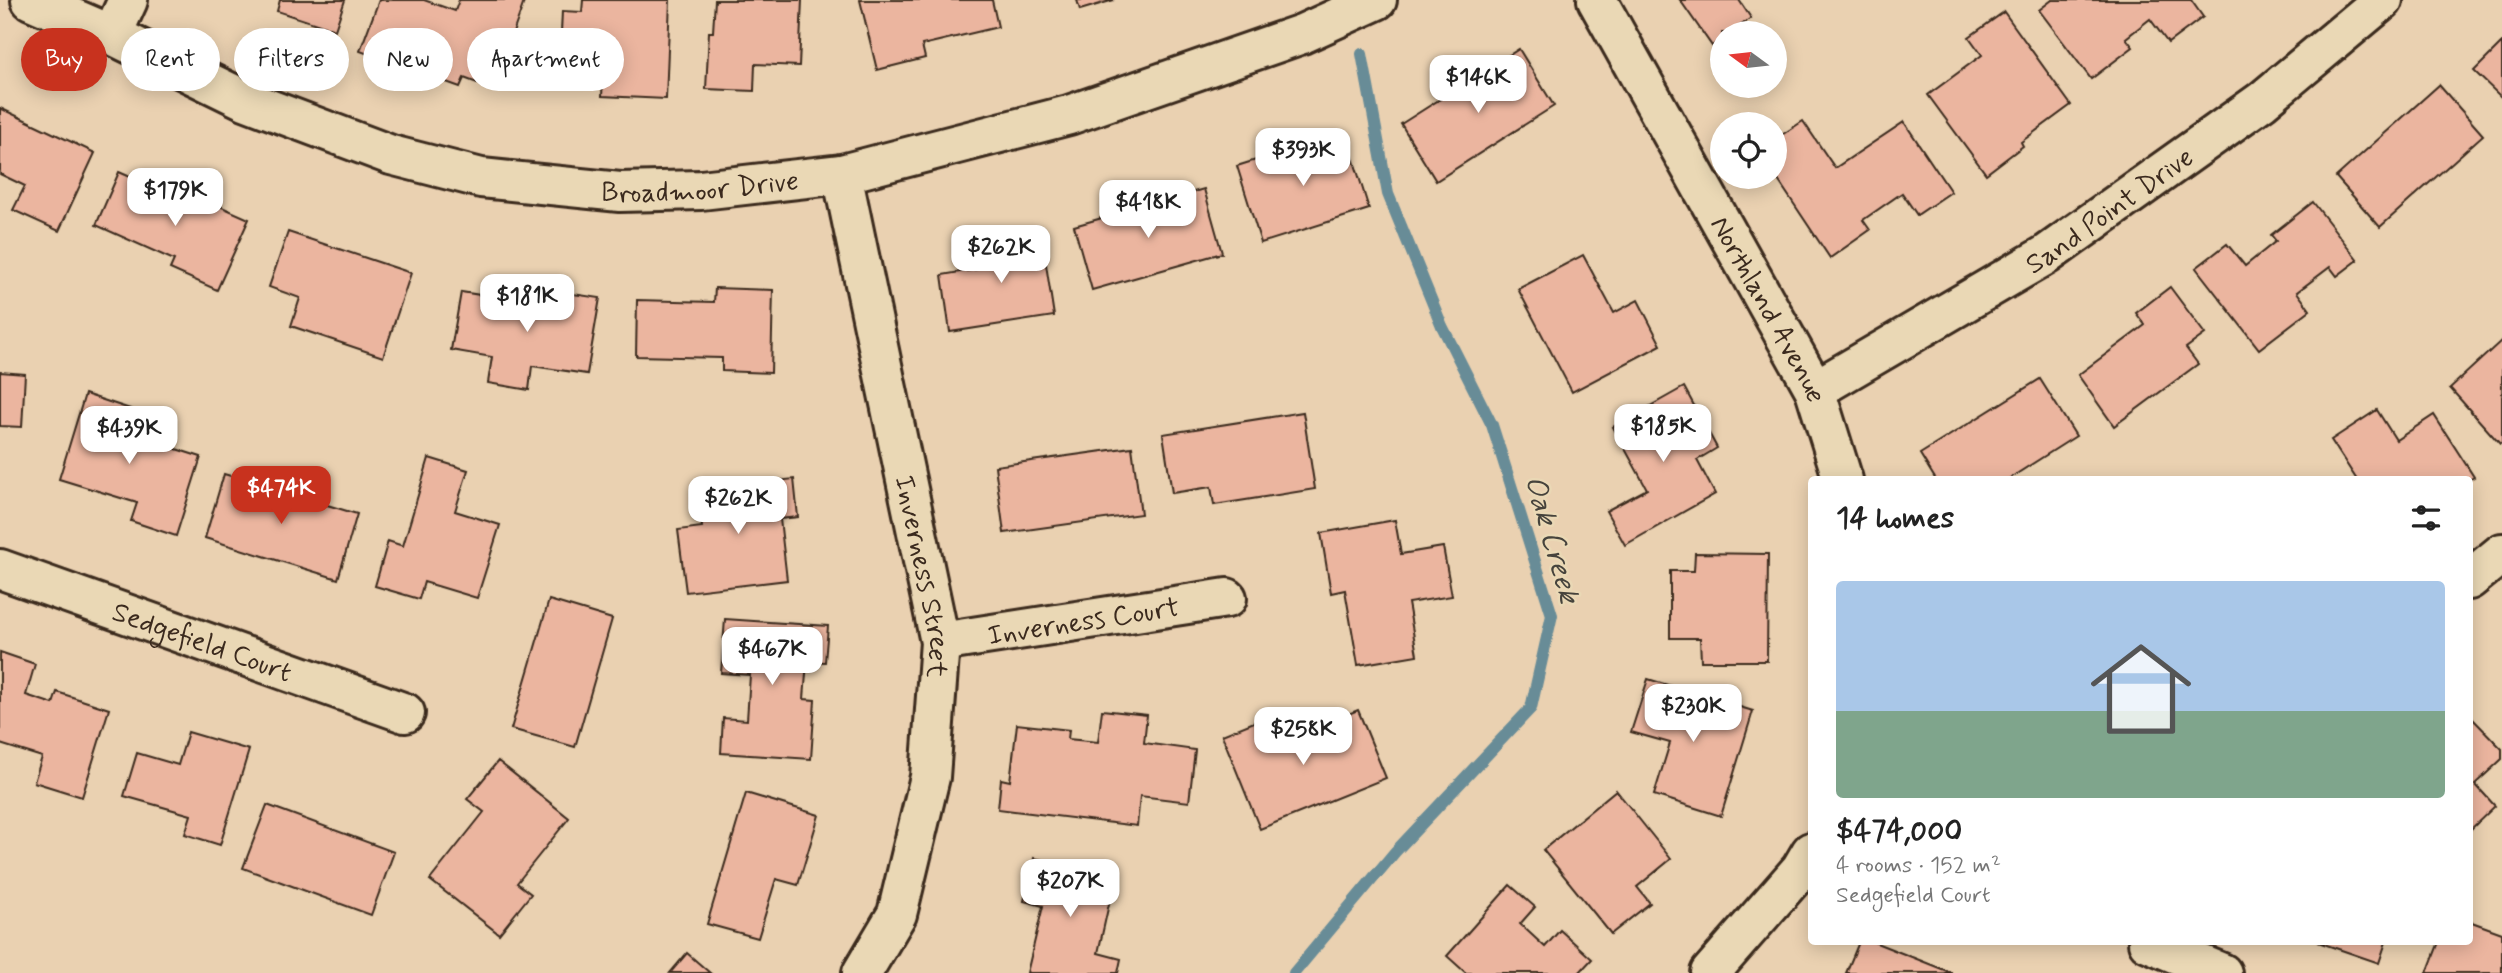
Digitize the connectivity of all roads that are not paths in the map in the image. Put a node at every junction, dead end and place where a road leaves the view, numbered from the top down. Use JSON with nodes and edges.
{"nodes":[{"id":1,"x":30,"y":0,"type":"edge"},
{"id":2,"x":128,"y":0,"type":"edge"},
{"id":3,"x":1377,"y":0,"type":"edge"},
{"id":4,"x":1597,"y":0,"type":"edge"},
{"id":5,"x":2383,"y":0,"type":"edge"},
{"id":6,"x":112,"y":35,"type":"junction"},
{"id":7,"x":842,"y":174,"type":"junction"},
{"id":8,"x":1815,"y":390,"type":"junction"},
{"id":9,"x":1842,"y":476,"type":"edge"},
{"id":10,"x":2502,"y":553,"type":"edge"},
{"id":11,"x":0,"y":569,"type":"edge"},
{"id":12,"x":2473,"y":577,"type":"edge"},
{"id":13,"x":1227,"y":598,"type":"dead end"},
{"id":14,"x":940,"y":642,"type":"junction"},
{"id":15,"x":405,"y":713,"type":"dead end"},
{"id":16,"x":1808,"y":857,"type":"edge"},
{"id":17,"x":2157,"y":945,"type":"edge"},
{"id":18,"x":2211,"y":963,"type":"edge"},
{"id":19,"x":862,"y":973,"type":"edge"},
{"id":20,"x":1710,"y":973,"type":"edge"}],
"edges":[{"from":1,"to":6,"type":"street","name":"Broadmoor Drive"},
{"from":2,"to":6,"type":"street"},
{"from":3,"to":7,"type":"street","name":"Broadmoor Drive"},
{"from":4,"to":8,"type":"street","name":"Northland Avenue"},
{"from":5,"to":8,"type":"street","name":"Sand Point Drive"},
{"from":6,"to":7,"type":"street","name":"Broadmoor Drive"},
{"from":7,"to":14,"type":"street","name":"Inverness Street"},
{"from":8,"to":9,"type":"street","name":"Northland Avenue"},
{"from":10,"to":12,"type":"street"},
{"from":11,"to":15,"type":"street","name":"Sedgefield Court"},
{"from":13,"to":14,"type":"street","name":"Inverness Court"},
{"from":14,"to":19,"type":"street","name":"Inverness Street"},
{"from":16,"to":20,"type":"street"},
{"from":17,"to":18,"type":"street"}]}
